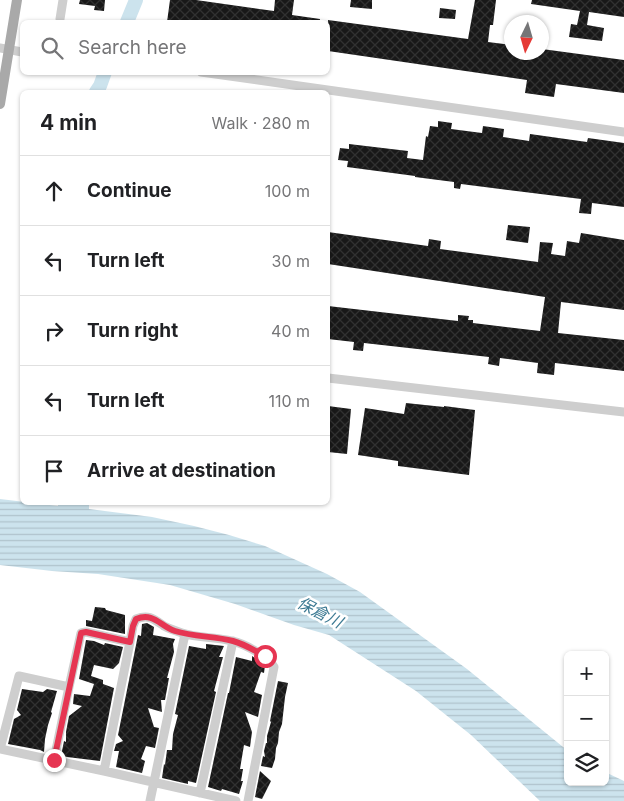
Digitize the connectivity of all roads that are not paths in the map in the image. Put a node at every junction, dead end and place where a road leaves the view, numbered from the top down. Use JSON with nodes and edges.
{"nodes":[{"id":1,"x":17,"y":0,"type":"edge"},
{"id":2,"x":63,"y":0,"type":"edge"},
{"id":3,"x":60,"y":19,"type":"dead end"},
{"id":4,"x":5,"y":49,"type":"edge"},
{"id":5,"x":20,"y":52,"type":"edge"},
{"id":6,"x":222,"y":75,"type":"edge"},
{"id":7,"x":328,"y":90,"type":"edge"},
{"id":8,"x":330,"y":90,"type":"edge"},
{"id":9,"x":0,"y":104,"type":"edge"},
{"id":10,"x":624,"y":132,"type":"edge"},
{"id":11,"x":330,"y":378,"type":"edge"},
{"id":12,"x":624,"y":412,"type":"edge"},
{"id":13,"x":185,"y":634,"type":"junction"},
{"id":14,"x":233,"y":641,"type":"junction"},
{"id":15,"x":130,"y":642,"type":"junction"},
{"id":16,"x":69,"y":687,"type":"junction"},
{"id":17,"x":0,"y":749,"type":"edge"},
{"id":18,"x":54,"y":760,"type":"junction"},
{"id":19,"x":104,"y":771,"type":"junction"},
{"id":20,"x":154,"y":782,"type":"junction"},
{"id":21,"x":200,"y":793,"type":"junction"},
{"id":22,"x":150,"y":801,"type":"edge"},
{"id":23,"x":236,"y":801,"type":"edge"},
{"id":24,"x":248,"y":801,"type":"edge"}],
"edges":[{"from":1,"to":4,"type":"main road"},
{"from":2,"to":3,"type":"street"},
{"from":4,"to":5,"type":"street"},
{"from":4,"to":9,"type":"main road"},
{"from":6,"to":7,"type":"street"},
{"from":8,"to":10,"type":"street"},
{"from":11,"to":12,"type":"street"},
{"from":13,"to":14,"type":"street"},
{"from":13,"to":15,"type":"street"},
{"from":13,"to":20,"type":"street"},
{"from":14,"to":21,"type":"street"},
{"from":14,"to":24,"type":"street"},
{"from":15,"to":16,"type":"street"},
{"from":15,"to":19,"type":"street"},
{"from":16,"to":17,"type":"street"},
{"from":16,"to":18,"type":"street"},
{"from":17,"to":18,"type":"street"},
{"from":18,"to":19,"type":"street"},
{"from":19,"to":20,"type":"street"},
{"from":20,"to":21,"type":"street"},
{"from":20,"to":22,"type":"street"},
{"from":21,"to":23,"type":"street"}]}
